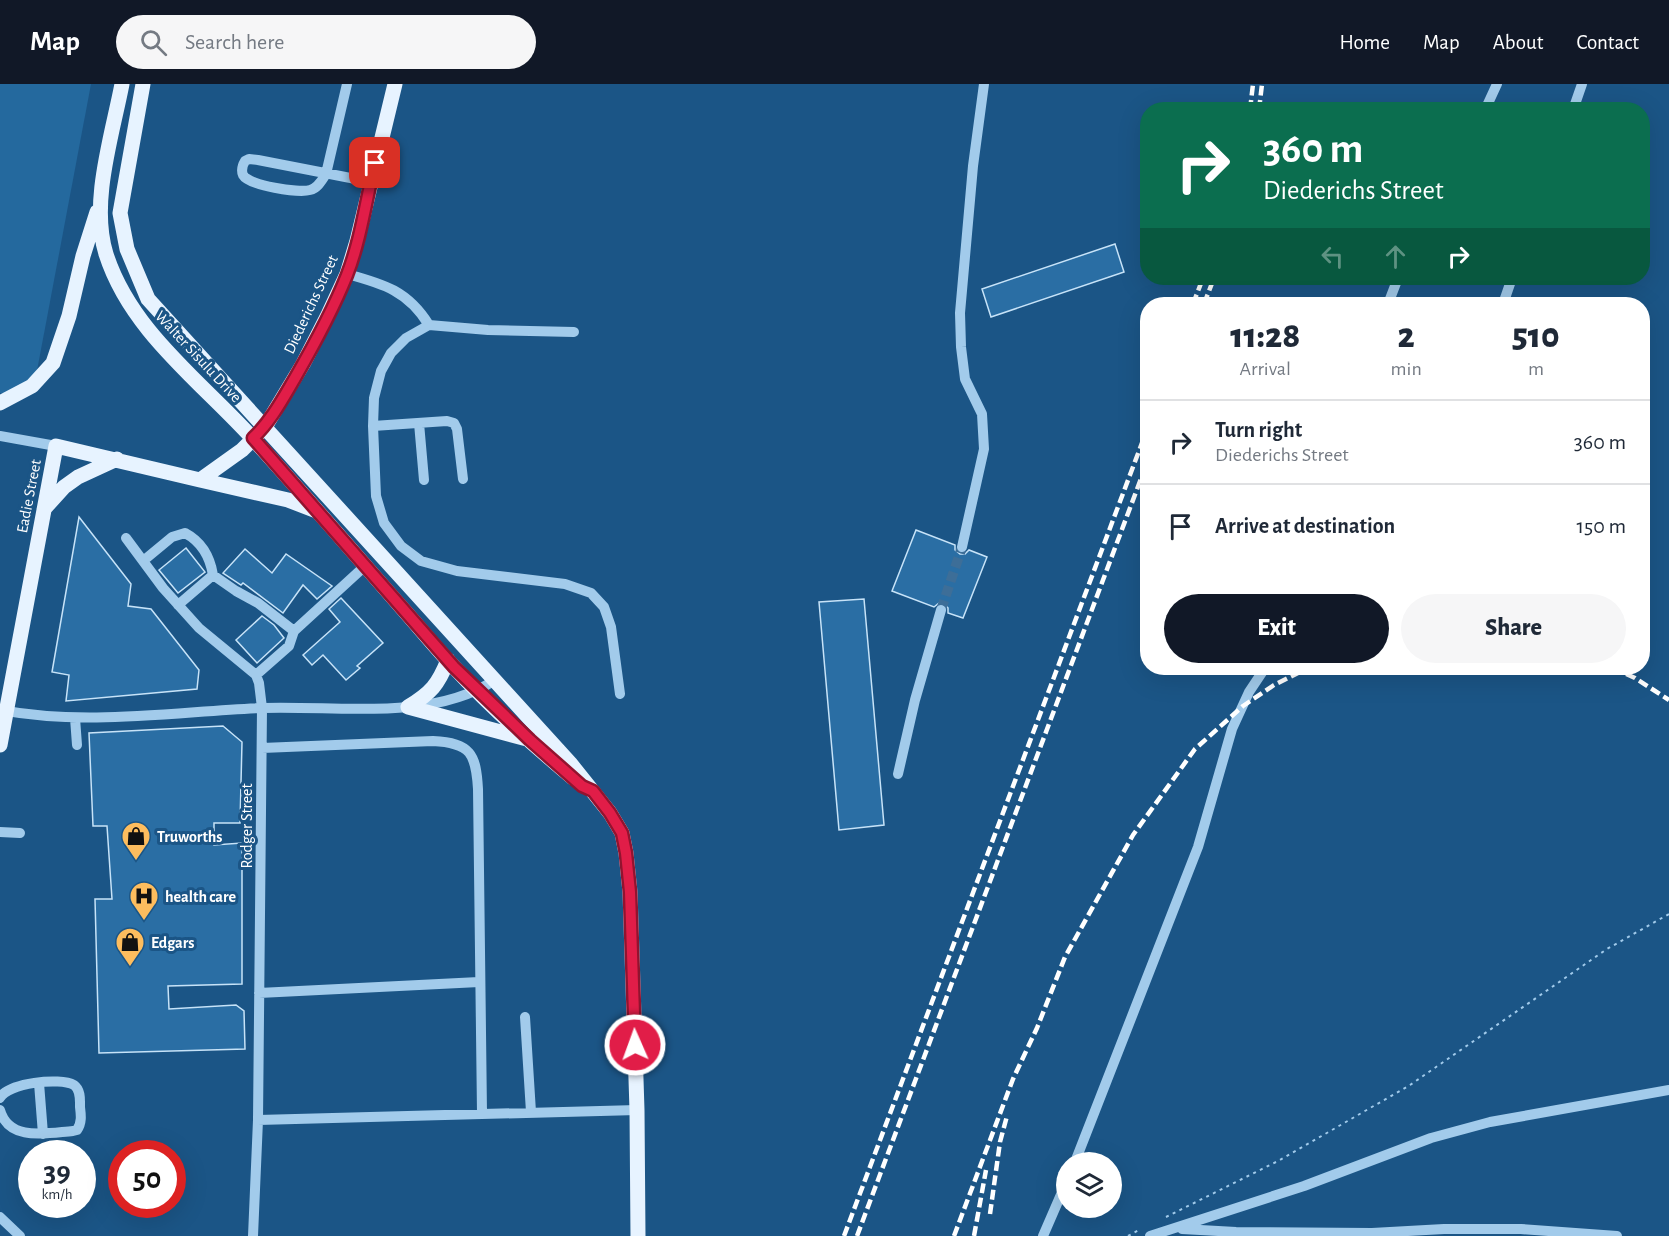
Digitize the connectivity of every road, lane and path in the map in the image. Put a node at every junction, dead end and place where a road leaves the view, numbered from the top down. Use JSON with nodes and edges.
{"nodes":[{"id":1,"x":122,"y":84,"type":"edge"},
{"id":2,"x":143,"y":84,"type":"edge"},
{"id":3,"x":347,"y":84,"type":"edge"},
{"id":4,"x":395,"y":84,"type":"edge"},
{"id":5,"x":984,"y":84,"type":"edge"},
{"id":6,"x":1497,"y":84,"type":"edge"},
{"id":7,"x":1582,"y":84,"type":"edge"},
{"id":8,"x":1489,"y":102,"type":"edge"},
{"id":9,"x":1576,"y":102,"type":"edge"},
{"id":10,"x":327,"y":174,"type":"junction"},
{"id":11,"x":370,"y":182,"type":"junction"},
{"id":12,"x":100,"y":204,"type":"junction"},
{"id":13,"x":347,"y":274,"type":"junction"},
{"id":14,"x":429,"y":325,"type":"junction"},
{"id":15,"x":574,"y":332,"type":"dead end"},
{"id":16,"x":0,"y":403,"type":"edge"},
{"id":17,"x":419,"y":423,"type":"junction"},
{"id":18,"x":372,"y":426,"type":"junction"},
{"id":19,"x":265,"y":427,"type":"junction"},
{"id":20,"x":0,"y":436,"type":"edge"},
{"id":21,"x":253,"y":438,"type":"junction"},
{"id":22,"x":56,"y":446,"type":"junction"},
{"id":23,"x":117,"y":459,"type":"junction"},
{"id":24,"x":463,"y":479,"type":"dead end"},
{"id":25,"x":200,"y":480,"type":"junction"},
{"id":26,"x":424,"y":480,"type":"dead end"},
{"id":27,"x":44,"y":510,"type":"junction"},
{"id":28,"x":317,"y":511,"type":"junction"},
{"id":29,"x":126,"y":538,"type":"dead end"},
{"id":30,"x":962,"y":547,"type":"tunnel mouth"},
{"id":31,"x":143,"y":561,"type":"junction"},
{"id":32,"x":365,"y":566,"type":"junction"},
{"id":33,"x":213,"y":575,"type":"junction"},
{"id":34,"x":178,"y":604,"type":"junction"},
{"id":35,"x":941,"y":610,"type":"tunnel mouth"},
{"id":36,"x":294,"y":631,"type":"junction"},
{"id":37,"x":448,"y":660,"type":"junction"},
{"id":38,"x":256,"y":675,"type":"junction"},
{"id":39,"x":1260,"y":675,"type":"edge"},
{"id":40,"x":495,"y":680,"type":"junction"},
{"id":41,"x":478,"y":691,"type":"junction"},
{"id":42,"x":620,"y":694,"type":"dead end"},
{"id":43,"x":408,"y":707,"type":"junction"},
{"id":44,"x":262,"y":708,"type":"junction"},
{"id":45,"x":4,"y":710,"type":"edge"},
{"id":46,"x":75,"y":718,"type":"junction"},
{"id":47,"x":530,"y":740,"type":"junction"},
{"id":48,"x":0,"y":745,"type":"edge"},
{"id":49,"x":77,"y":745,"type":"dead end"},
{"id":50,"x":262,"y":748,"type":"junction"},
{"id":51,"x":898,"y":774,"type":"dead end"},
{"id":52,"x":593,"y":791,"type":"junction"},
{"id":53,"x":0,"y":832,"type":"edge"},
{"id":54,"x":20,"y":833,"type":"dead end"},
{"id":55,"x":1669,"y":914,"type":"edge"},
{"id":56,"x":479,"y":982,"type":"junction"},
{"id":57,"x":260,"y":993,"type":"junction"},
{"id":58,"x":525,"y":1017,"type":"dead end"},
{"id":59,"x":39,"y":1083,"type":"junction"},
{"id":60,"x":1669,"y":1090,"type":"edge"},
{"id":61,"x":0,"y":1098,"type":"edge"},
{"id":62,"x":0,"y":1110,"type":"edge"},
{"id":63,"x":637,"y":1110,"type":"junction"},
{"id":64,"x":531,"y":1112,"type":"junction"},
{"id":65,"x":482,"y":1113,"type":"junction"},
{"id":66,"x":258,"y":1120,"type":"junction"},
{"id":67,"x":43,"y":1134,"type":"junction"},
{"id":68,"x":1079,"y":1152,"type":"edge"},
{"id":69,"x":1056,"y":1205,"type":"edge"},
{"id":70,"x":0,"y":1217,"type":"edge"},
{"id":71,"x":1158,"y":1221,"type":"dead end"},
{"id":72,"x":1175,"y":1229,"type":"junction"},
{"id":73,"x":1149,"y":1231,"type":"edge"},
{"id":74,"x":20,"y":1236,"type":"edge"},
{"id":75,"x":253,"y":1236,"type":"edge"},
{"id":76,"x":638,"y":1236,"type":"edge"},
{"id":77,"x":1042,"y":1236,"type":"edge"},
{"id":78,"x":1128,"y":1236,"type":"edge"},
{"id":79,"x":1617,"y":1236,"type":"edge"}],
"edges":[{"from":1,"to":12,"type":"main road","name":"Walter Sisulu Drive"},
{"from":2,"to":19,"type":"main road","name":"Walter Sisulu Drive"},
{"from":3,"to":10,"type":"street"},
{"from":4,"to":11,"type":"main road","name":"Diederichs Street"},
{"from":5,"to":30,"type":"street"},
{"from":6,"to":8,"type":"street"},
{"from":7,"to":9,"type":"street"},
{"from":10,"to":10,"type":"street"},
{"from":10,"to":11,"type":"street"},
{"from":11,"to":13,"type":"main road","name":"Diederichs Street"},
{"from":12,"to":16,"type":"main road"},
{"from":12,"to":21,"type":"main road","name":"Walter Sisulu Drive"},
{"from":13,"to":14,"type":"street"},
{"from":13,"to":19,"type":"main road","name":"Diederichs Street"},
{"from":14,"to":15,"type":"street"},
{"from":14,"to":18,"type":"street"},
{"from":17,"to":18,"type":"street"},
{"from":17,"to":24,"type":"street"},
{"from":17,"to":26,"type":"street"},
{"from":18,"to":42,"type":"street"},
{"from":19,"to":21,"type":"main road"},
{"from":19,"to":40,"type":"main road","name":"Walter Sisulu Drive"},
{"from":20,"to":22,"type":"street"},
{"from":21,"to":25,"type":"main road"},
{"from":21,"to":28,"type":"main road","name":"Walter Sisulu Drive"},
{"from":22,"to":23,"type":"main road","name":"Eadie Street"},
{"from":22,"to":27,"type":"main road","name":"Eadie Street"},
{"from":23,"to":25,"type":"main road","name":"Eadie Street"},
{"from":23,"to":27,"type":"main road"},
{"from":25,"to":28,"type":"main road","name":"Eadie Street"},
{"from":27,"to":45,"type":"main road","name":"Eadie Street"},
{"from":28,"to":32,"type":"main road","name":"Walter Sisulu Drive"},
{"from":29,"to":31,"type":"street"},
{"from":31,"to":33,"type":"street"},
{"from":31,"to":34,"type":"street"},
{"from":32,"to":36,"type":"street"},
{"from":32,"to":37,"type":"main road","name":"Walter Sisulu Drive"},
{"from":33,"to":34,"type":"street"},
{"from":33,"to":36,"type":"street"},
{"from":34,"to":38,"type":"street"},
{"from":35,"to":51,"type":"street"},
{"from":36,"to":38,"type":"street"},
{"from":37,"to":41,"type":"main road","name":"Walter Sisulu Drive"},
{"from":37,"to":43,"type":"main road"},
{"from":38,"to":44,"type":"street","name":"Rodger Street"},
{"from":39,"to":68,"type":"street"},
{"from":40,"to":41,"type":"street"},
{"from":40,"to":52,"type":"main road","name":"Walter Sisulu Drive"},
{"from":41,"to":43,"type":"street"},
{"from":41,"to":47,"type":"main road","name":"Walter Sisulu Drive"},
{"from":43,"to":44,"type":"street"},
{"from":43,"to":47,"type":"main road"},
{"from":44,"to":46,"type":"street"},
{"from":44,"to":50,"type":"street","name":"Rodger Street"},
{"from":45,"to":46,"type":"street"},
{"from":45,"to":48,"type":"main road","name":"Eadie Street"},
{"from":46,"to":49,"type":"street"},
{"from":47,"to":52,"type":"main road","name":"Walter Sisulu Drive"},
{"from":50,"to":56,"type":"street"},
{"from":50,"to":57,"type":"street","name":"Rodger Street"},
{"from":52,"to":63,"type":"main road","name":"Walter Sisulu Drive"},
{"from":53,"to":54,"type":"street"},
{"from":55,"to":71,"type":"path"},
{"from":56,"to":57,"type":"street"},
{"from":56,"to":65,"type":"street"},
{"from":57,"to":66,"type":"street","name":"Rodger Street"},
{"from":58,"to":64,"type":"street"},
{"from":59,"to":61,"type":"street"},
{"from":59,"to":67,"type":"street"},
{"from":59,"to":67,"type":"street"},
{"from":60,"to":72,"type":"street"},
{"from":62,"to":67,"type":"street"},
{"from":63,"to":64,"type":"street"},
{"from":63,"to":76,"type":"main road","name":"Walter Sisulu Drive"},
{"from":64,"to":65,"type":"street"},
{"from":65,"to":66,"type":"street"},
{"from":66,"to":75,"type":"street","name":"Rodger Street"},
{"from":69,"to":77,"type":"street"},
{"from":70,"to":74,"type":"street"},
{"from":72,"to":73,"type":"street"},
{"from":72,"to":79,"type":"street"},
{"from":73,"to":78,"type":"path"}]}
